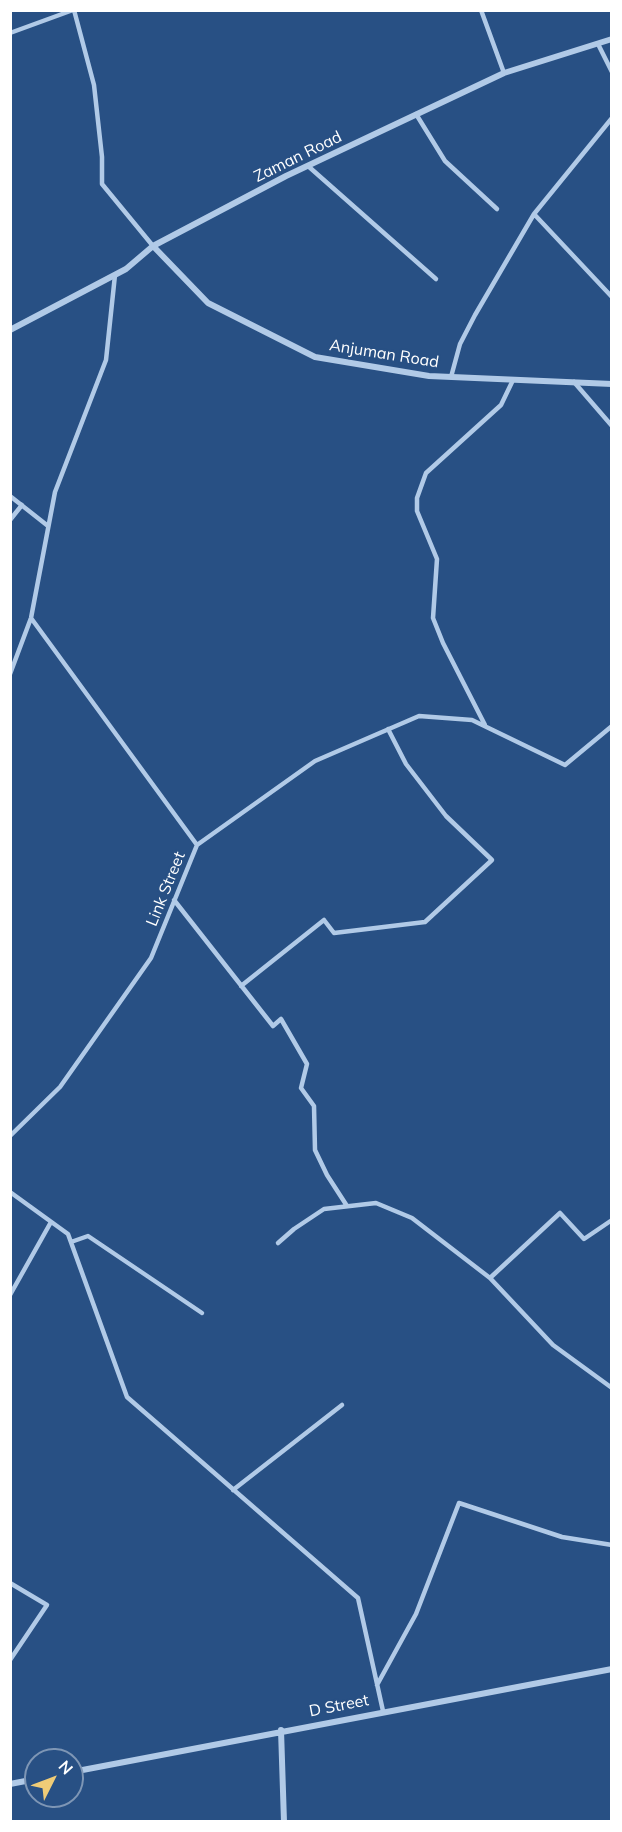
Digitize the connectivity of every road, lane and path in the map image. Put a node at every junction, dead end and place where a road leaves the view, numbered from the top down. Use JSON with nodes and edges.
{"nodes":[{"id":1,"x":74,"y":10,"type":"edge"},
{"id":2,"x":481,"y":10,"type":"edge"},
{"id":3,"x":10,"y":33,"type":"edge"},
{"id":4,"x":612,"y":39,"type":"edge"},
{"id":5,"x":598,"y":44,"type":"junction"},
{"id":6,"x":612,"y":72,"type":"edge"},
{"id":7,"x":504,"y":73,"type":"junction"},
{"id":8,"x":416,"y":114,"type":"junction"},
{"id":9,"x":612,"y":118,"type":"edge"},
{"id":10,"x":308,"y":166,"type":"junction"},
{"id":11,"x":497,"y":209,"type":"dead end"},
{"id":12,"x":534,"y":214,"type":"junction"},
{"id":13,"x":153,"y":246,"type":"junction"},
{"id":14,"x":115,"y":275,"type":"junction"},
{"id":15,"x":436,"y":279,"type":"dead end"},
{"id":16,"x":612,"y":297,"type":"edge"},
{"id":17,"x":10,"y":330,"type":"edge"},
{"id":18,"x":451,"y":377,"type":"junction"},
{"id":19,"x":513,"y":380,"type":"junction"},
{"id":20,"x":574,"y":382,"type":"junction"},
{"id":21,"x":612,"y":384,"type":"edge"},
{"id":22,"x":612,"y":426,"type":"edge"},
{"id":23,"x":10,"y":496,"type":"edge"},
{"id":24,"x":22,"y":506,"type":"junction"},
{"id":25,"x":10,"y":520,"type":"edge"},
{"id":26,"x":48,"y":526,"type":"junction"},
{"id":27,"x":31,"y":618,"type":"junction"},
{"id":28,"x":10,"y":674,"type":"edge"},
{"id":29,"x":485,"y":726,"type":"junction"},
{"id":30,"x":612,"y":726,"type":"edge"},
{"id":31,"x":388,"y":729,"type":"junction"},
{"id":32,"x":197,"y":845,"type":"junction"},
{"id":33,"x":174,"y":900,"type":"junction"},
{"id":34,"x":241,"y":986,"type":"junction"},
{"id":35,"x":10,"y":1136,"type":"edge"},
{"id":36,"x":10,"y":1192,"type":"edge"},
{"id":37,"x":347,"y":1206,"type":"junction"},
{"id":38,"x":612,"y":1220,"type":"edge"},
{"id":39,"x":51,"y":1222,"type":"junction"},
{"id":40,"x":71,"y":1242,"type":"junction"},
{"id":41,"x":278,"y":1243,"type":"dead end"},
{"id":42,"x":490,"y":1278,"type":"junction"},
{"id":43,"x":10,"y":1295,"type":"edge"},
{"id":44,"x":202,"y":1313,"type":"dead end"},
{"id":45,"x":612,"y":1388,"type":"edge"},
{"id":46,"x":342,"y":1405,"type":"dead end"},
{"id":47,"x":233,"y":1490,"type":"junction"},
{"id":48,"x":612,"y":1545,"type":"edge"},
{"id":49,"x":10,"y":1583,"type":"edge"},
{"id":50,"x":10,"y":1660,"type":"edge"},
{"id":51,"x":612,"y":1669,"type":"edge"},
{"id":52,"x":377,"y":1685,"type":"junction"},
{"id":53,"x":383,"y":1711,"type":"junction"},
{"id":54,"x":281,"y":1731,"type":"junction"},
{"id":55,"x":84,"y":1770,"type":"edge"},
{"id":56,"x":284,"y":1821,"type":"edge"}],
"edges":[{"from":1,"to":3,"type":"lane"},
{"from":1,"to":13,"type":"lane"},
{"from":2,"to":7,"type":"lane"},
{"from":4,"to":5,"type":"street","name":"Zaman Road"},
{"from":5,"to":6,"type":"lane"},
{"from":5,"to":7,"type":"street","name":"Zaman Road"},
{"from":7,"to":8,"type":"street","name":"Zaman Road"},
{"from":8,"to":10,"type":"street","name":"Zaman Road"},
{"from":8,"to":11,"type":"lane"},
{"from":9,"to":12,"type":"lane"},
{"from":10,"to":13,"type":"street","name":"Zaman Road"},
{"from":10,"to":15,"type":"lane"},
{"from":12,"to":16,"type":"lane"},
{"from":12,"to":18,"type":"lane"},
{"from":13,"to":14,"type":"street","name":"Zaman Road"},
{"from":13,"to":18,"type":"street","name":"Anjuman Road"},
{"from":14,"to":17,"type":"street","name":"Zaman Road"},
{"from":14,"to":26,"type":"lane"},
{"from":18,"to":19,"type":"street","name":"Anjuman Road"},
{"from":19,"to":20,"type":"street","name":"Anjuman Road"},
{"from":19,"to":29,"type":"lane"},
{"from":20,"to":21,"type":"street","name":"Anjuman Road"},
{"from":20,"to":22,"type":"lane"},
{"from":23,"to":24,"type":"lane"},
{"from":24,"to":25,"type":"lane"},
{"from":24,"to":26,"type":"lane"},
{"from":26,"to":27,"type":"lane"},
{"from":27,"to":28,"type":"lane"},
{"from":27,"to":32,"type":"lane","name":"Link Street"},
{"from":29,"to":30,"type":"lane"},
{"from":29,"to":31,"type":"lane"},
{"from":31,"to":32,"type":"lane"},
{"from":31,"to":34,"type":"lane"},
{"from":32,"to":33,"type":"lane","name":"Link Street"},
{"from":33,"to":34,"type":"lane"},
{"from":33,"to":35,"type":"lane","name":"Link Street"},
{"from":34,"to":37,"type":"lane"},
{"from":36,"to":39,"type":"lane"},
{"from":37,"to":41,"type":"lane"},
{"from":37,"to":42,"type":"lane"},
{"from":38,"to":42,"type":"lane"},
{"from":39,"to":40,"type":"lane"},
{"from":39,"to":43,"type":"lane"},
{"from":40,"to":44,"type":"lane"},
{"from":40,"to":47,"type":"lane"},
{"from":42,"to":45,"type":"lane"},
{"from":46,"to":47,"type":"lane"},
{"from":47,"to":52,"type":"lane"},
{"from":48,"to":52,"type":"lane"},
{"from":49,"to":50,"type":"lane"},
{"from":51,"to":53,"type":"street","name":"D Street"},
{"from":52,"to":53,"type":"lane"},
{"from":53,"to":54,"type":"street","name":"D Street"},
{"from":54,"to":55,"type":"street","name":"D Street"},
{"from":54,"to":56,"type":"street"}]}
